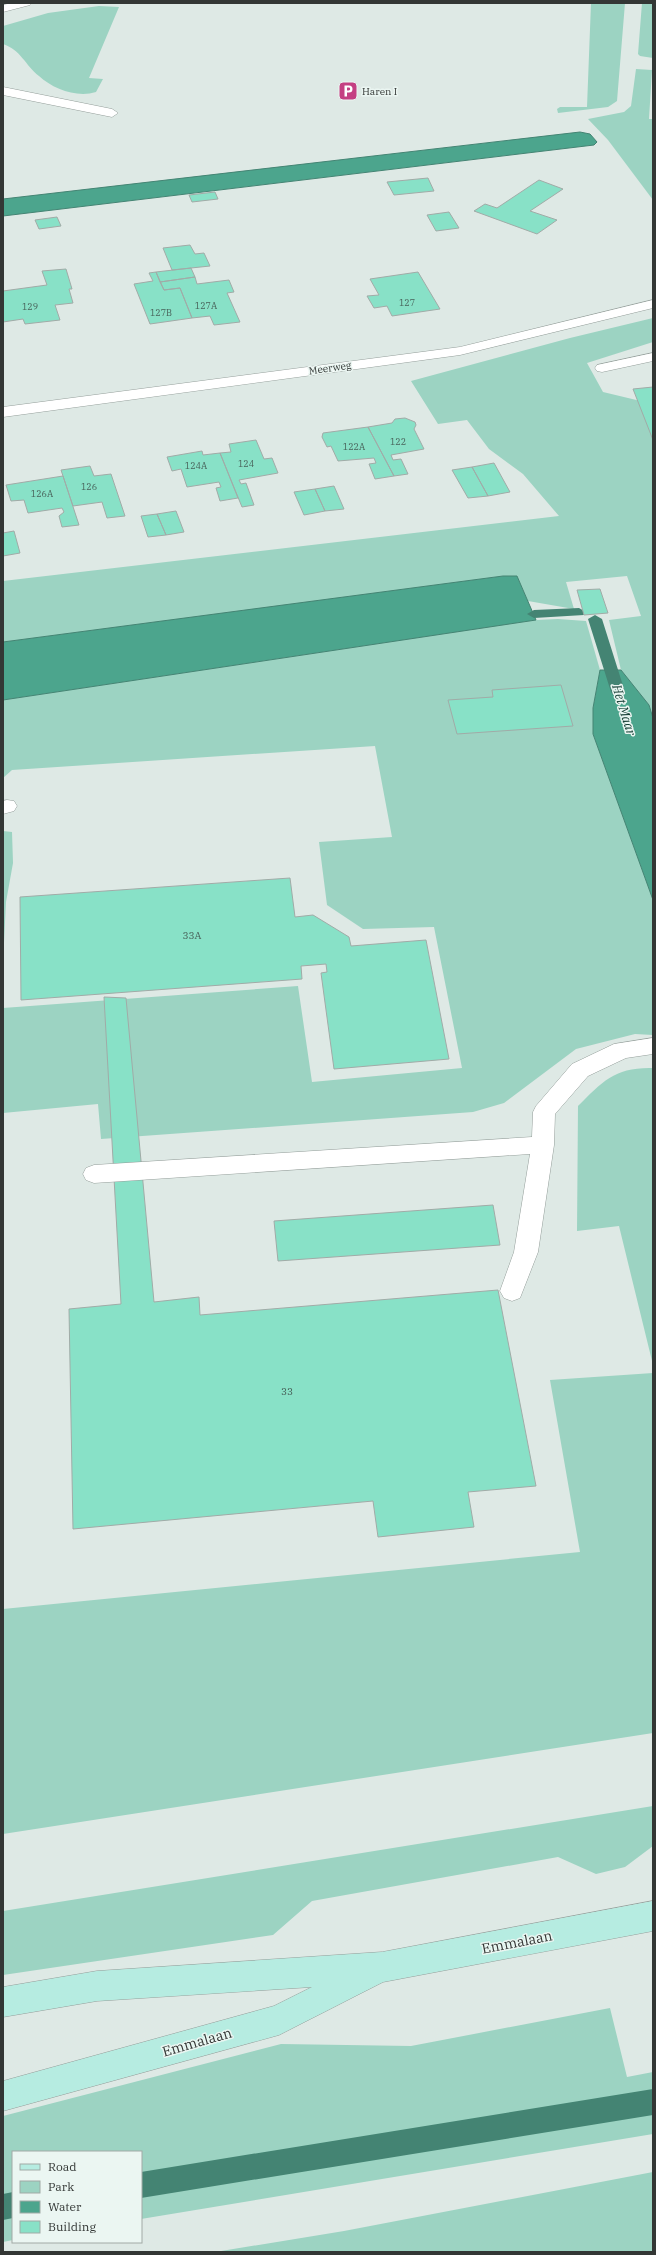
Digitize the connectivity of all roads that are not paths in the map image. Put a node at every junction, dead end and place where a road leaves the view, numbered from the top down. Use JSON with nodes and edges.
{"nodes":[{"id":1,"x":26,"y":3,"type":"edge"},
{"id":2,"x":3,"y":9,"type":"edge"},
{"id":3,"x":3,"y":90,"type":"edge"},
{"id":4,"x":112,"y":113,"type":"dead end"},
{"id":5,"x":653,"y":304,"type":"edge"},
{"id":6,"x":653,"y":357,"type":"edge"},
{"id":7,"x":602,"y":368,"type":"dead end"},
{"id":8,"x":3,"y":412,"type":"edge"},
{"id":9,"x":653,"y":1046,"type":"edge"},
{"id":10,"x":543,"y":1145,"type":"junction"},
{"id":11,"x":94,"y":1174,"type":"dead end"},
{"id":12,"x":512,"y":1291,"type":"dead end"},
{"id":13,"x":653,"y":1916,"type":"edge"},
{"id":14,"x":382,"y":1967,"type":"junction"},
{"id":15,"x":3,"y":2002,"type":"edge"},
{"id":16,"x":3,"y":2096,"type":"edge"}],
"edges":[{"from":1,"to":2,"type":"street"},
{"from":3,"to":4,"type":"street"},
{"from":5,"to":8,"type":"street","name":"Meerweg"},
{"from":6,"to":7,"type":"street"},
{"from":9,"to":10,"type":"street"},
{"from":10,"to":11,"type":"street"},
{"from":10,"to":12,"type":"street"},
{"from":13,"to":14,"type":"main road","name":"Emmalaan"},
{"from":14,"to":15,"type":"main road","name":"Emmalaan"},
{"from":14,"to":16,"type":"main road","name":"Emmalaan"}]}
